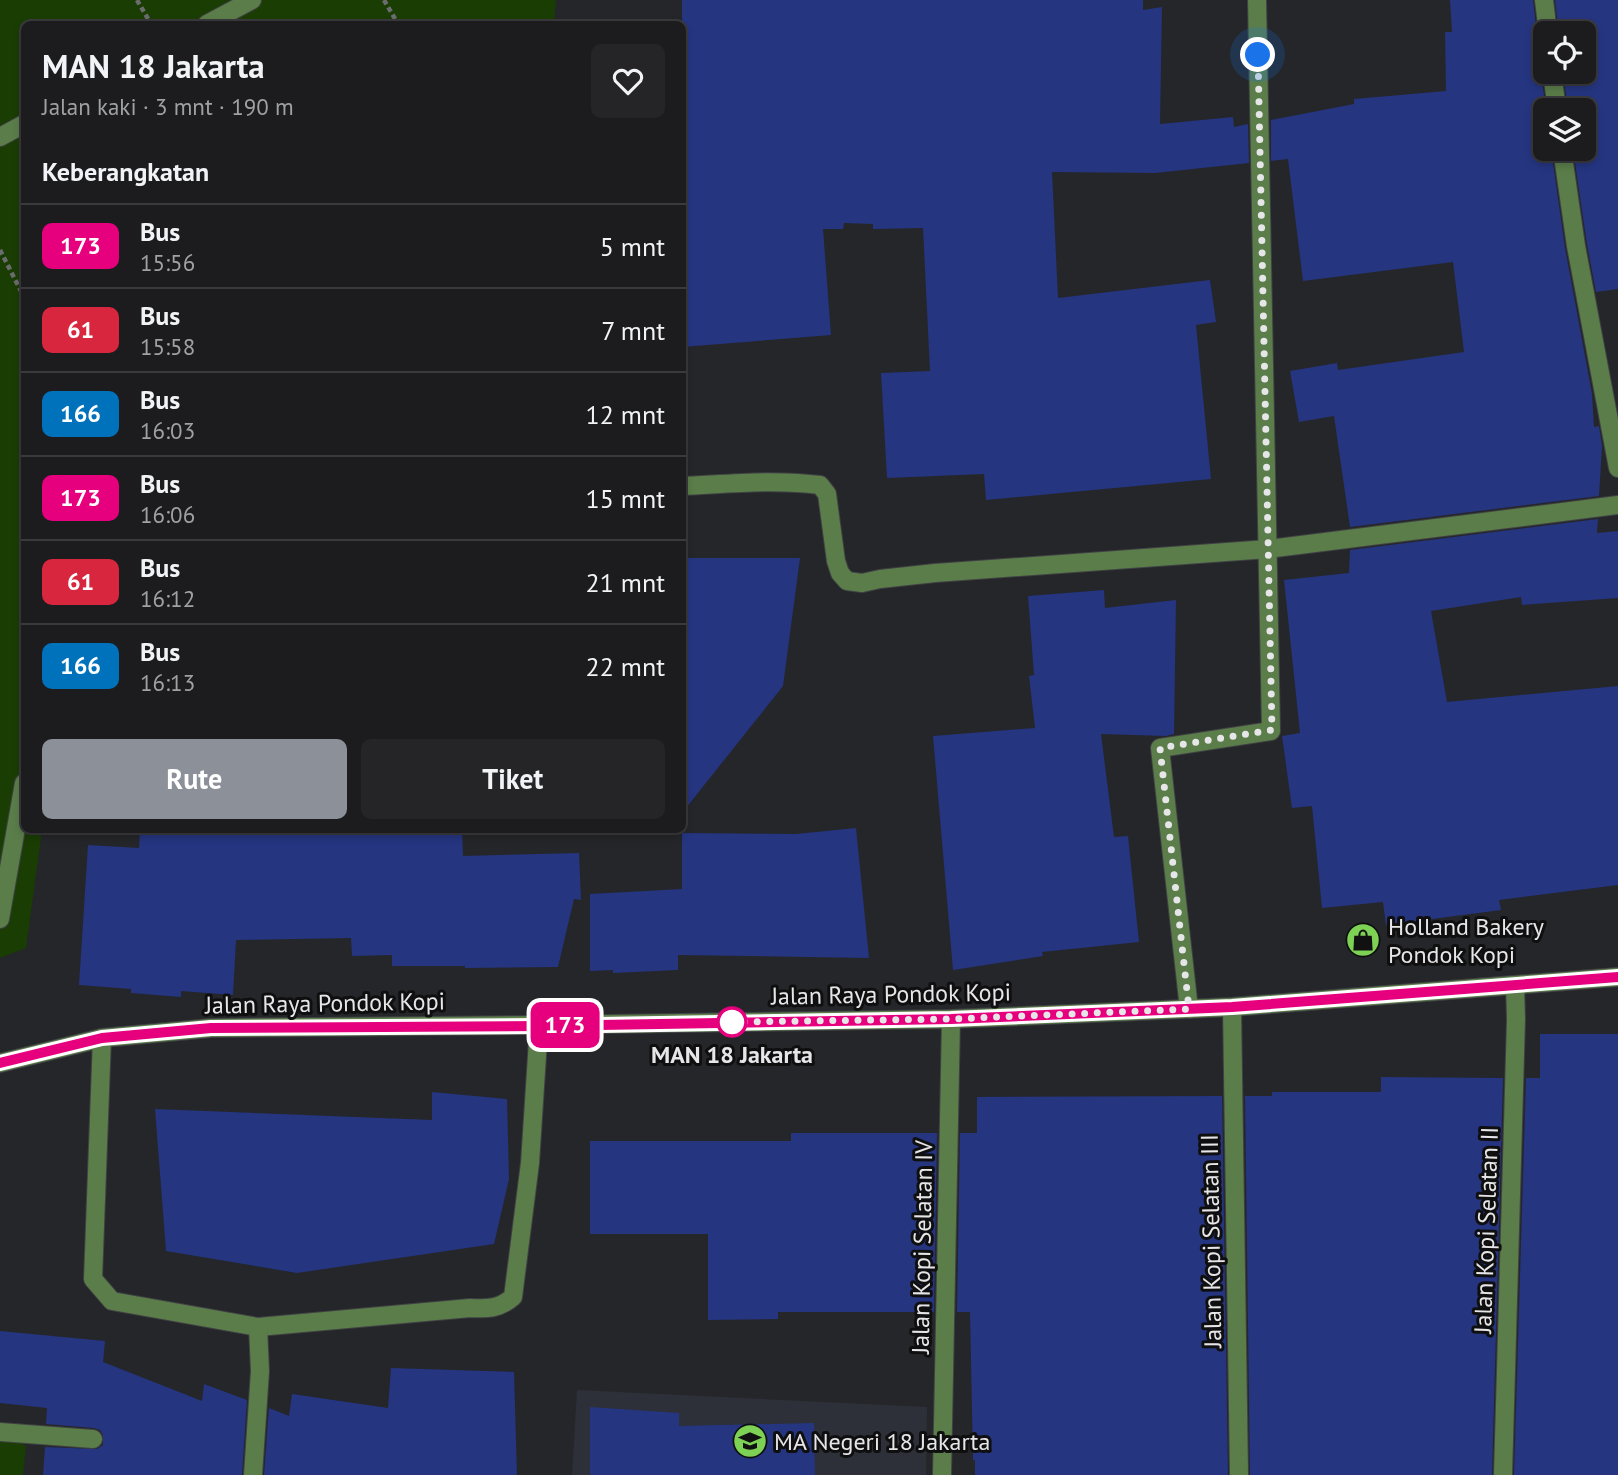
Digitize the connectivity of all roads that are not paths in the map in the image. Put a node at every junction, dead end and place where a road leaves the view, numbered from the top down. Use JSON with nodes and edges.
{"nodes":[{"id":1,"x":252,"y":0,"type":"edge"},
{"id":2,"x":1256,"y":0,"type":"edge"},
{"id":3,"x":1544,"y":0,"type":"edge"},
{"id":4,"x":213,"y":21,"type":"edge"},
{"id":5,"x":1547,"y":21,"type":"edge"},
{"id":6,"x":21,"y":126,"type":"edge"},
{"id":7,"x":0,"y":137,"type":"edge"},
{"id":8,"x":1564,"y":161,"type":"edge"},
{"id":9,"x":1618,"y":468,"type":"edge"},
{"id":10,"x":686,"y":486,"type":"edge"},
{"id":11,"x":1618,"y":505,"type":"edge"},
{"id":12,"x":1268,"y":549,"type":"junction"},
{"id":13,"x":21,"y":800,"type":"edge"},
{"id":14,"x":0,"y":919,"type":"edge"},
{"id":15,"x":1618,"y":977,"type":"edge"},
{"id":16,"x":1515,"y":985,"type":"junction"},
{"id":17,"x":1232,"y":1007,"type":"junction"},
{"id":18,"x":1189,"y":1009,"type":"junction"},
{"id":19,"x":951,"y":1019,"type":"junction"},
{"id":20,"x":539,"y":1026,"type":"junction"},
{"id":21,"x":102,"y":1038,"type":"junction"},
{"id":22,"x":0,"y":1063,"type":"edge"},
{"id":23,"x":258,"y":1327,"type":"junction"},
{"id":24,"x":0,"y":1432,"type":"edge"},
{"id":25,"x":93,"y":1439,"type":"dead end"},
{"id":26,"x":253,"y":1475,"type":"edge"},
{"id":27,"x":942,"y":1475,"type":"edge"},
{"id":28,"x":1239,"y":1475,"type":"edge"},
{"id":29,"x":1503,"y":1475,"type":"edge"}],
"edges":[{"from":1,"to":4,"type":"street"},
{"from":2,"to":12,"type":"street"},
{"from":3,"to":5,"type":"street"},
{"from":6,"to":7,"type":"street"},
{"from":8,"to":9,"type":"street"},
{"from":10,"to":12,"type":"street"},
{"from":11,"to":12,"type":"street"},
{"from":12,"to":18,"type":"street"},
{"from":13,"to":14,"type":"street"},
{"from":15,"to":16,"type":"street","name":"Jalan Raya Pondok Kopi"},
{"from":16,"to":17,"type":"street","name":"Jalan Raya Pondok Kopi"},
{"from":16,"to":29,"type":"street","name":"Jalan Kopi Selatan II"},
{"from":17,"to":18,"type":"street","name":"Jalan Raya Pondok Kopi"},
{"from":17,"to":28,"type":"street","name":"Jalan Kopi Selatan III"},
{"from":18,"to":19,"type":"street","name":"Jalan Raya Pondok Kopi"},
{"from":19,"to":20,"type":"street","name":"Jalan Raya Pondok Kopi"},
{"from":19,"to":27,"type":"street","name":"Jalan Kopi Selatan IV"},
{"from":20,"to":21,"type":"street","name":"Jalan Raya Pondok Kopi"},
{"from":20,"to":23,"type":"street"},
{"from":21,"to":22,"type":"street","name":"Jalan Raya Pondok Kopi"},
{"from":21,"to":23,"type":"street"},
{"from":23,"to":26,"type":"street"},
{"from":24,"to":25,"type":"street"}]}
